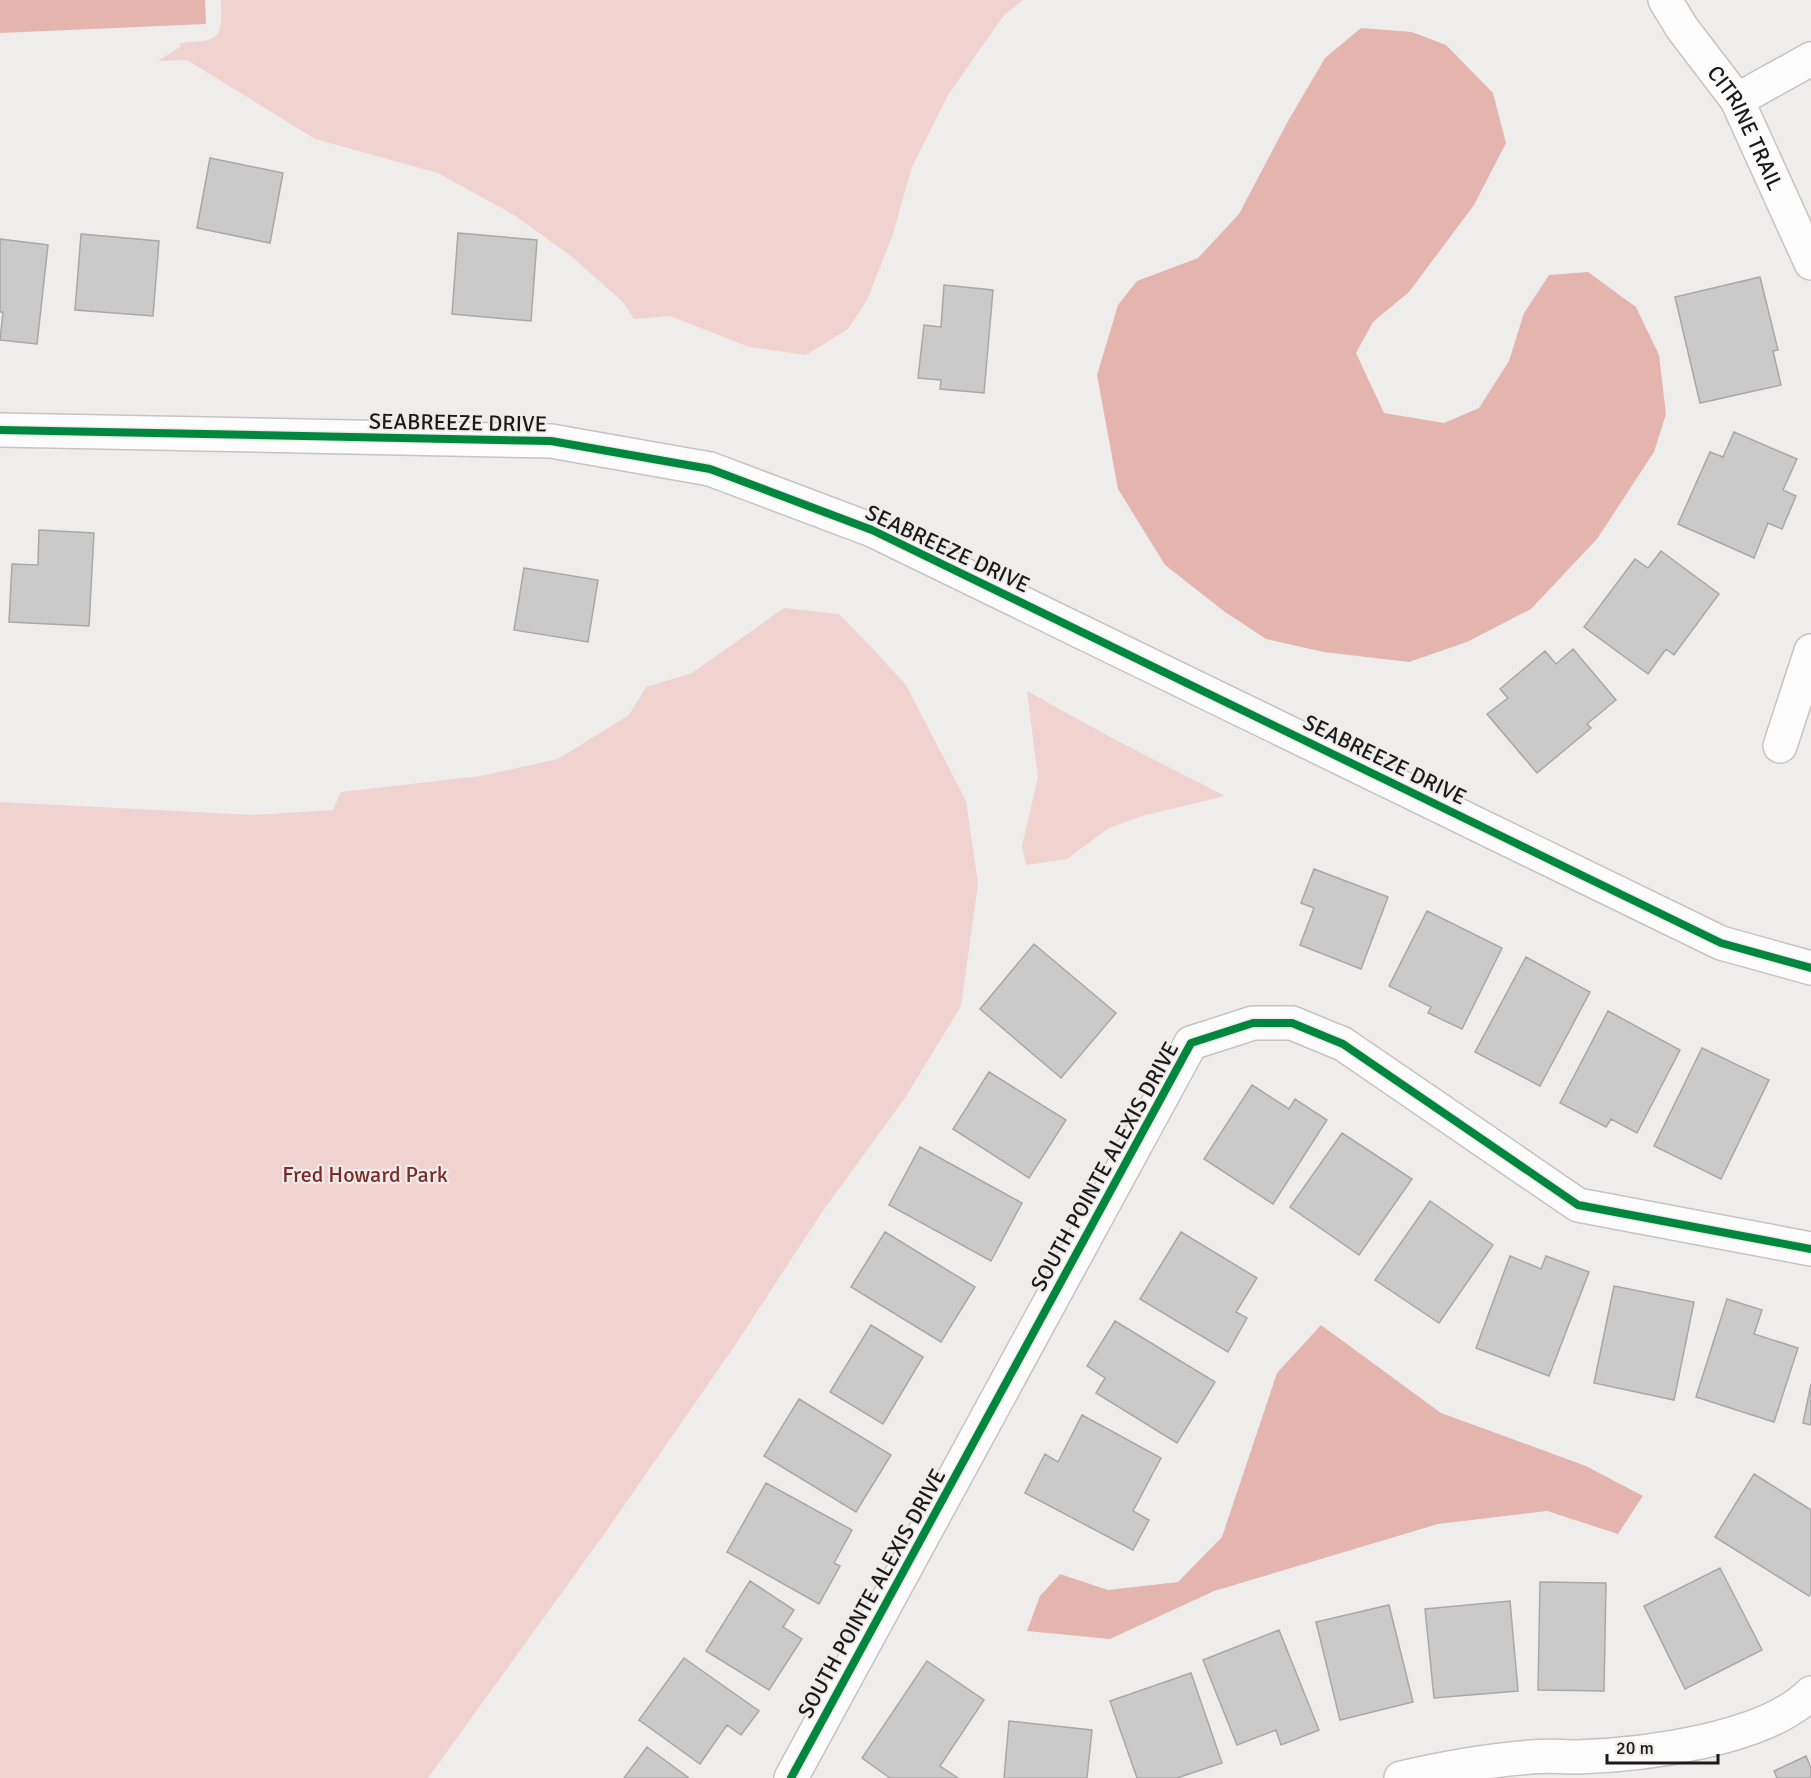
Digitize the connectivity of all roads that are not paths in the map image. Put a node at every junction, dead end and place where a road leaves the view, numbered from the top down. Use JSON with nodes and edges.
{"nodes":[{"id":1,"x":1665,"y":0,"type":"edge"},
{"id":2,"x":1811,"y":59,"type":"edge"},
{"id":3,"x":1737,"y":100,"type":"junction"},
{"id":4,"x":1811,"y":263,"type":"edge"},
{"id":5,"x":0,"y":430,"type":"edge"},
{"id":6,"x":1811,"y":651,"type":"edge"},
{"id":7,"x":1780,"y":746,"type":"dead end"},
{"id":8,"x":1811,"y":968,"type":"edge"},
{"id":9,"x":1811,"y":1250,"type":"edge"},
{"id":10,"x":1811,"y":1693,"type":"edge"},
{"id":11,"x":791,"y":1778,"type":"edge"},
{"id":12,"x":1401,"y":1778,"type":"edge"}],
"edges":[{"from":1,"to":3,"type":"street","name":"CITRINE TRAIL"},
{"from":2,"to":3,"type":"street"},
{"from":3,"to":4,"type":"street","name":"CITRINE TRAIL"},
{"from":5,"to":8,"type":"street","name":"SEABREEZE DRIVE"},
{"from":6,"to":7,"type":"street"},
{"from":9,"to":11,"type":"street","name":"SOUTH POINTE ALEXIS DRIVE"},
{"from":10,"to":12,"type":"street"}]}
